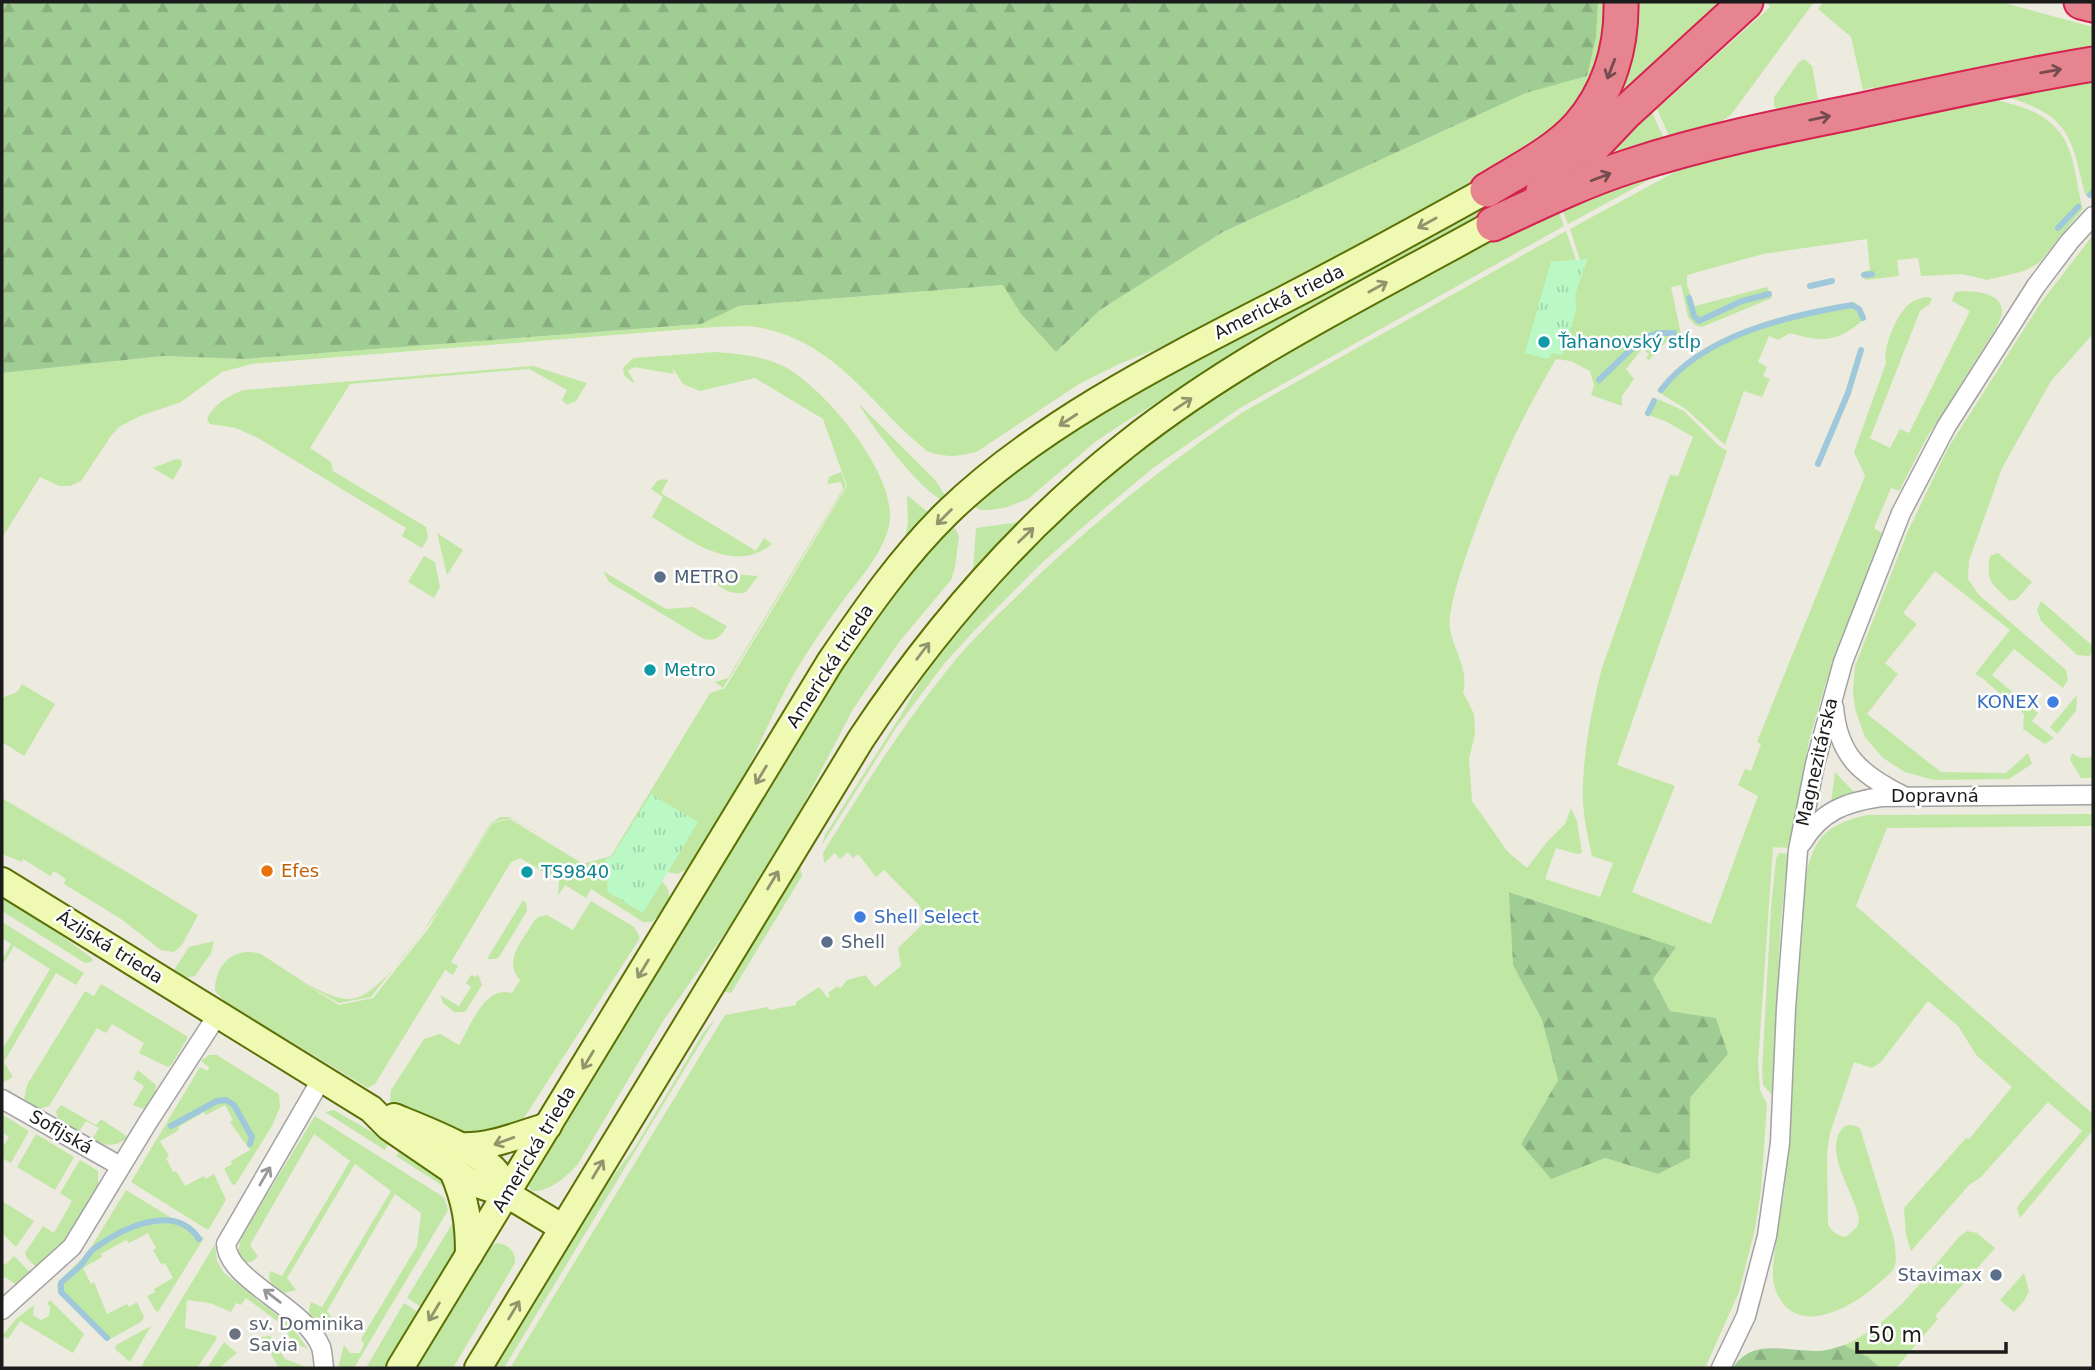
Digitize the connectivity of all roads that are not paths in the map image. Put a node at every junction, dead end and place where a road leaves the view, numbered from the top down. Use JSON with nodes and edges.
{"nodes":[{"id":1,"x":1621,"y":2,"type":"edge"},
{"id":2,"x":2081,"y":2,"type":"edge"},
{"id":3,"x":2093,"y":5,"type":"edge"},
{"id":4,"x":1734,"y":13,"type":"edge"},
{"id":5,"x":2093,"y":64,"type":"edge"},
{"id":6,"x":1626,"y":112,"type":"junction"},
{"id":7,"x":1487,"y":190,"type":"junction"},
{"id":8,"x":2093,"y":216,"type":"edge"},
{"id":9,"x":1493,"y":225,"type":"junction"},
{"id":10,"x":1833,"y":694,"type":"junction"},
{"id":11,"x":2093,"y":795,"type":"edge"},
{"id":12,"x":1905,"y":797,"type":"junction"},
{"id":13,"x":1798,"y":850,"type":"junction"},
{"id":14,"x":2,"y":881,"type":"edge"},
{"id":15,"x":218,"y":1014,"type":"junction"},
{"id":16,"x":322,"y":1079,"type":"junction"},
{"id":17,"x":2,"y":1099,"type":"edge"},
{"id":18,"x":548,"y":1126,"type":"junction"},
{"id":19,"x":455,"y":1159,"type":"junction"},
{"id":20,"x":120,"y":1166,"type":"junction"},
{"id":21,"x":507,"y":1194,"type":"junction"},
{"id":22,"x":563,"y":1228,"type":"junction"},
{"id":23,"x":468,"y":1255,"type":"junction"},
{"id":24,"x":2,"y":1310,"type":"edge"},
{"id":25,"x":324,"y":1368,"type":"edge"},
{"id":26,"x":400,"y":1368,"type":"edge"},
{"id":27,"x":478,"y":1368,"type":"edge"},
{"id":28,"x":1721,"y":1368,"type":"edge"}],
"edges":[{"from":1,"to":7,"type":"highway","one_way":true},
{"from":2,"to":3,"type":"highway"},
{"from":4,"to":6,"type":"highway"},
{"from":9,"to":5,"type":"highway","one_way":true},
{"from":6,"to":7,"type":"highway"},
{"from":6,"to":9,"type":"highway"},
{"from":7,"to":18,"type":"street","name":"Americká trieda","one_way":true},
{"from":8,"to":10,"type":"street","name":"Magnezitárska"},
{"from":22,"to":9,"type":"street","name":"Americká trieda","one_way":true},
{"from":10,"to":12,"type":"street"},
{"from":10,"to":13,"type":"street","name":"Magnezitárska"},
{"from":11,"to":12,"type":"street","name":"Dopravná"},
{"from":12,"to":13,"type":"street","name":"Dopravná"},
{"from":13,"to":28,"type":"street","name":"Magnezitárska"},
{"from":14,"to":15,"type":"street","name":"Ázijská trieda"},
{"from":15,"to":16,"type":"street","name":"Ázijská trieda"},
{"from":15,"to":20,"type":"street"},
{"from":16,"to":19,"type":"street","name":"Ázijská trieda"},
{"from":25,"to":16,"type":"street","one_way":true},
{"from":17,"to":20,"type":"street","name":"Sofijská"},
{"from":18,"to":19,"type":"street","one_way":true},
{"from":18,"to":21,"type":"street","name":"Americká trieda"},
{"from":19,"to":21,"type":"street","name":"Ázijská trieda"},
{"from":19,"to":23,"type":"street"},
{"from":20,"to":24,"type":"street"},
{"from":21,"to":22,"type":"street","name":"Ázijská trieda"},
{"from":21,"to":23,"type":"street","name":"Americká trieda"},
{"from":27,"to":22,"type":"street","name":"Americká trieda","one_way":true},
{"from":23,"to":26,"type":"street","name":"Americká trieda","one_way":true}]}
